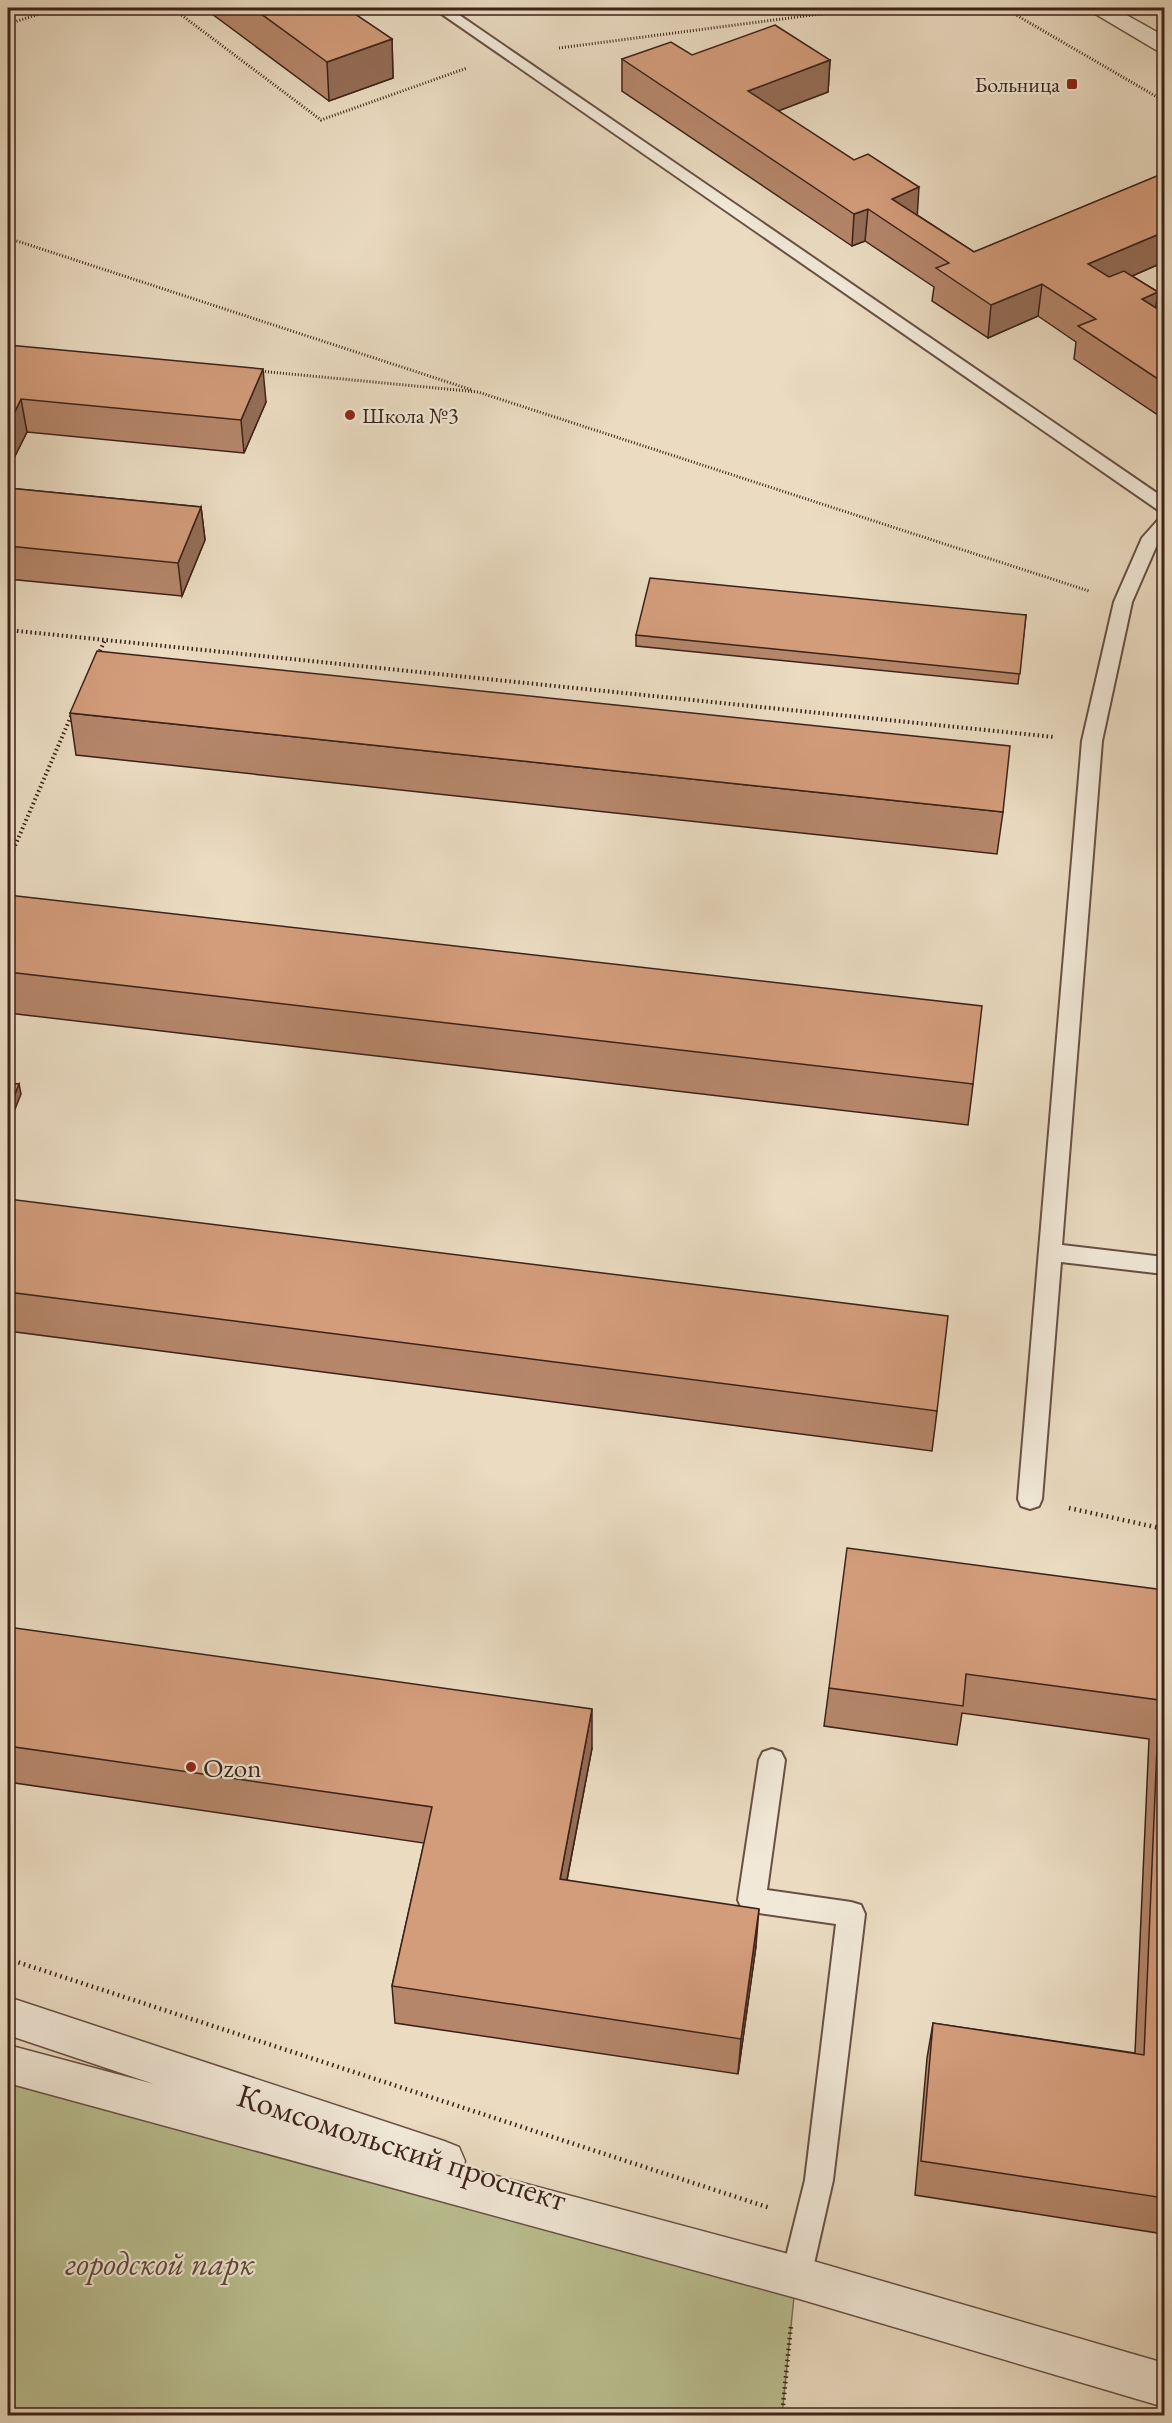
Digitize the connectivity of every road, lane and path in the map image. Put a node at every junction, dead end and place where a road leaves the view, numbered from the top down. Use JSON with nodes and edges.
{"nodes":[{"id":1,"x":58,"y":8,"type":"edge"},
{"id":2,"x":440,"y":8,"type":"edge"},
{"id":3,"x":1004,"y":8,"type":"edge"},
{"id":4,"x":1098,"y":8,"type":"edge"},
{"id":5,"x":8,"y":24,"type":"edge"},
{"id":6,"x":1164,"y":45,"type":"edge"},
{"id":7,"x":1164,"y":101,"type":"edge"},
{"id":8,"x":8,"y":238,"type":"edge"},
{"id":9,"x":255,"y":371,"type":"edge"},
{"id":10,"x":478,"y":392,"type":"junction"},
{"id":11,"x":1164,"y":506,"type":"edge"},
{"id":12,"x":1164,"y":524,"type":"edge"},
{"id":13,"x":1124,"y":602,"type":"junction"},
{"id":14,"x":8,"y":630,"type":"edge"},
{"id":15,"x":105,"y":640,"type":"junction"},
{"id":16,"x":96,"y":660,"type":"edge"},
{"id":17,"x":73,"y":712,"type":"edge"},
{"id":18,"x":1092,"y":741,"type":"junction"},
{"id":19,"x":8,"y":862,"type":"edge"},
{"id":20,"x":1050,"y":1252,"type":"junction"},
{"id":21,"x":1164,"y":1266,"type":"edge"},
{"id":22,"x":1030,"y":1499,"type":"joint"},
{"id":23,"x":1164,"y":1529,"type":"edge"},
{"id":24,"x":772,"y":1760,"type":"dead end"},
{"id":25,"x":8,"y":1959,"type":"edge"},
{"id":26,"x":8,"y":2016,"type":"edge"},
{"id":27,"x":8,"y":2064,"type":"edge"},
{"id":28,"x":810,"y":2221,"type":"junction"},
{"id":29,"x":796,"y":2277,"type":"junction"},
{"id":30,"x":1164,"y":2385,"type":"edge"},
{"id":31,"x":782,"y":2415,"type":"edge"}],
"edges":[{"from":1,"to":5,"type":"path"},
{"from":2,"to":11,"type":"lane"},
{"from":3,"to":7,"type":"path"},
{"from":4,"to":6,"type":"street"},
{"from":8,"to":10,"type":"path"},
{"from":9,"to":10,"type":"path"},
{"from":10,"to":13,"type":"path"},
{"from":12,"to":13,"type":"lane"},
{"from":13,"to":18,"type":"lane"},
{"from":14,"to":15,"type":"path"},
{"from":15,"to":16,"type":"path"},
{"from":15,"to":18,"type":"path"},
{"from":17,"to":19,"type":"path"},
{"from":18,"to":20,"type":"lane"},
{"from":20,"to":21,"type":"lane"},
{"from":20,"to":22,"type":"lane"},
{"from":22,"to":23,"type":"path"},
{"from":24,"to":28,"type":"lane"},
{"from":25,"to":28,"type":"path"},
{"from":26,"to":29,"type":"street","name":"Комсомольский проспект"},
{"from":27,"to":29,"type":"street","name":"Комсомольский проспект"},
{"from":28,"to":29,"type":"lane"},
{"from":29,"to":30,"type":"street","name":"Комсомольский проспект"},
{"from":29,"to":31,"type":"path"}]}
